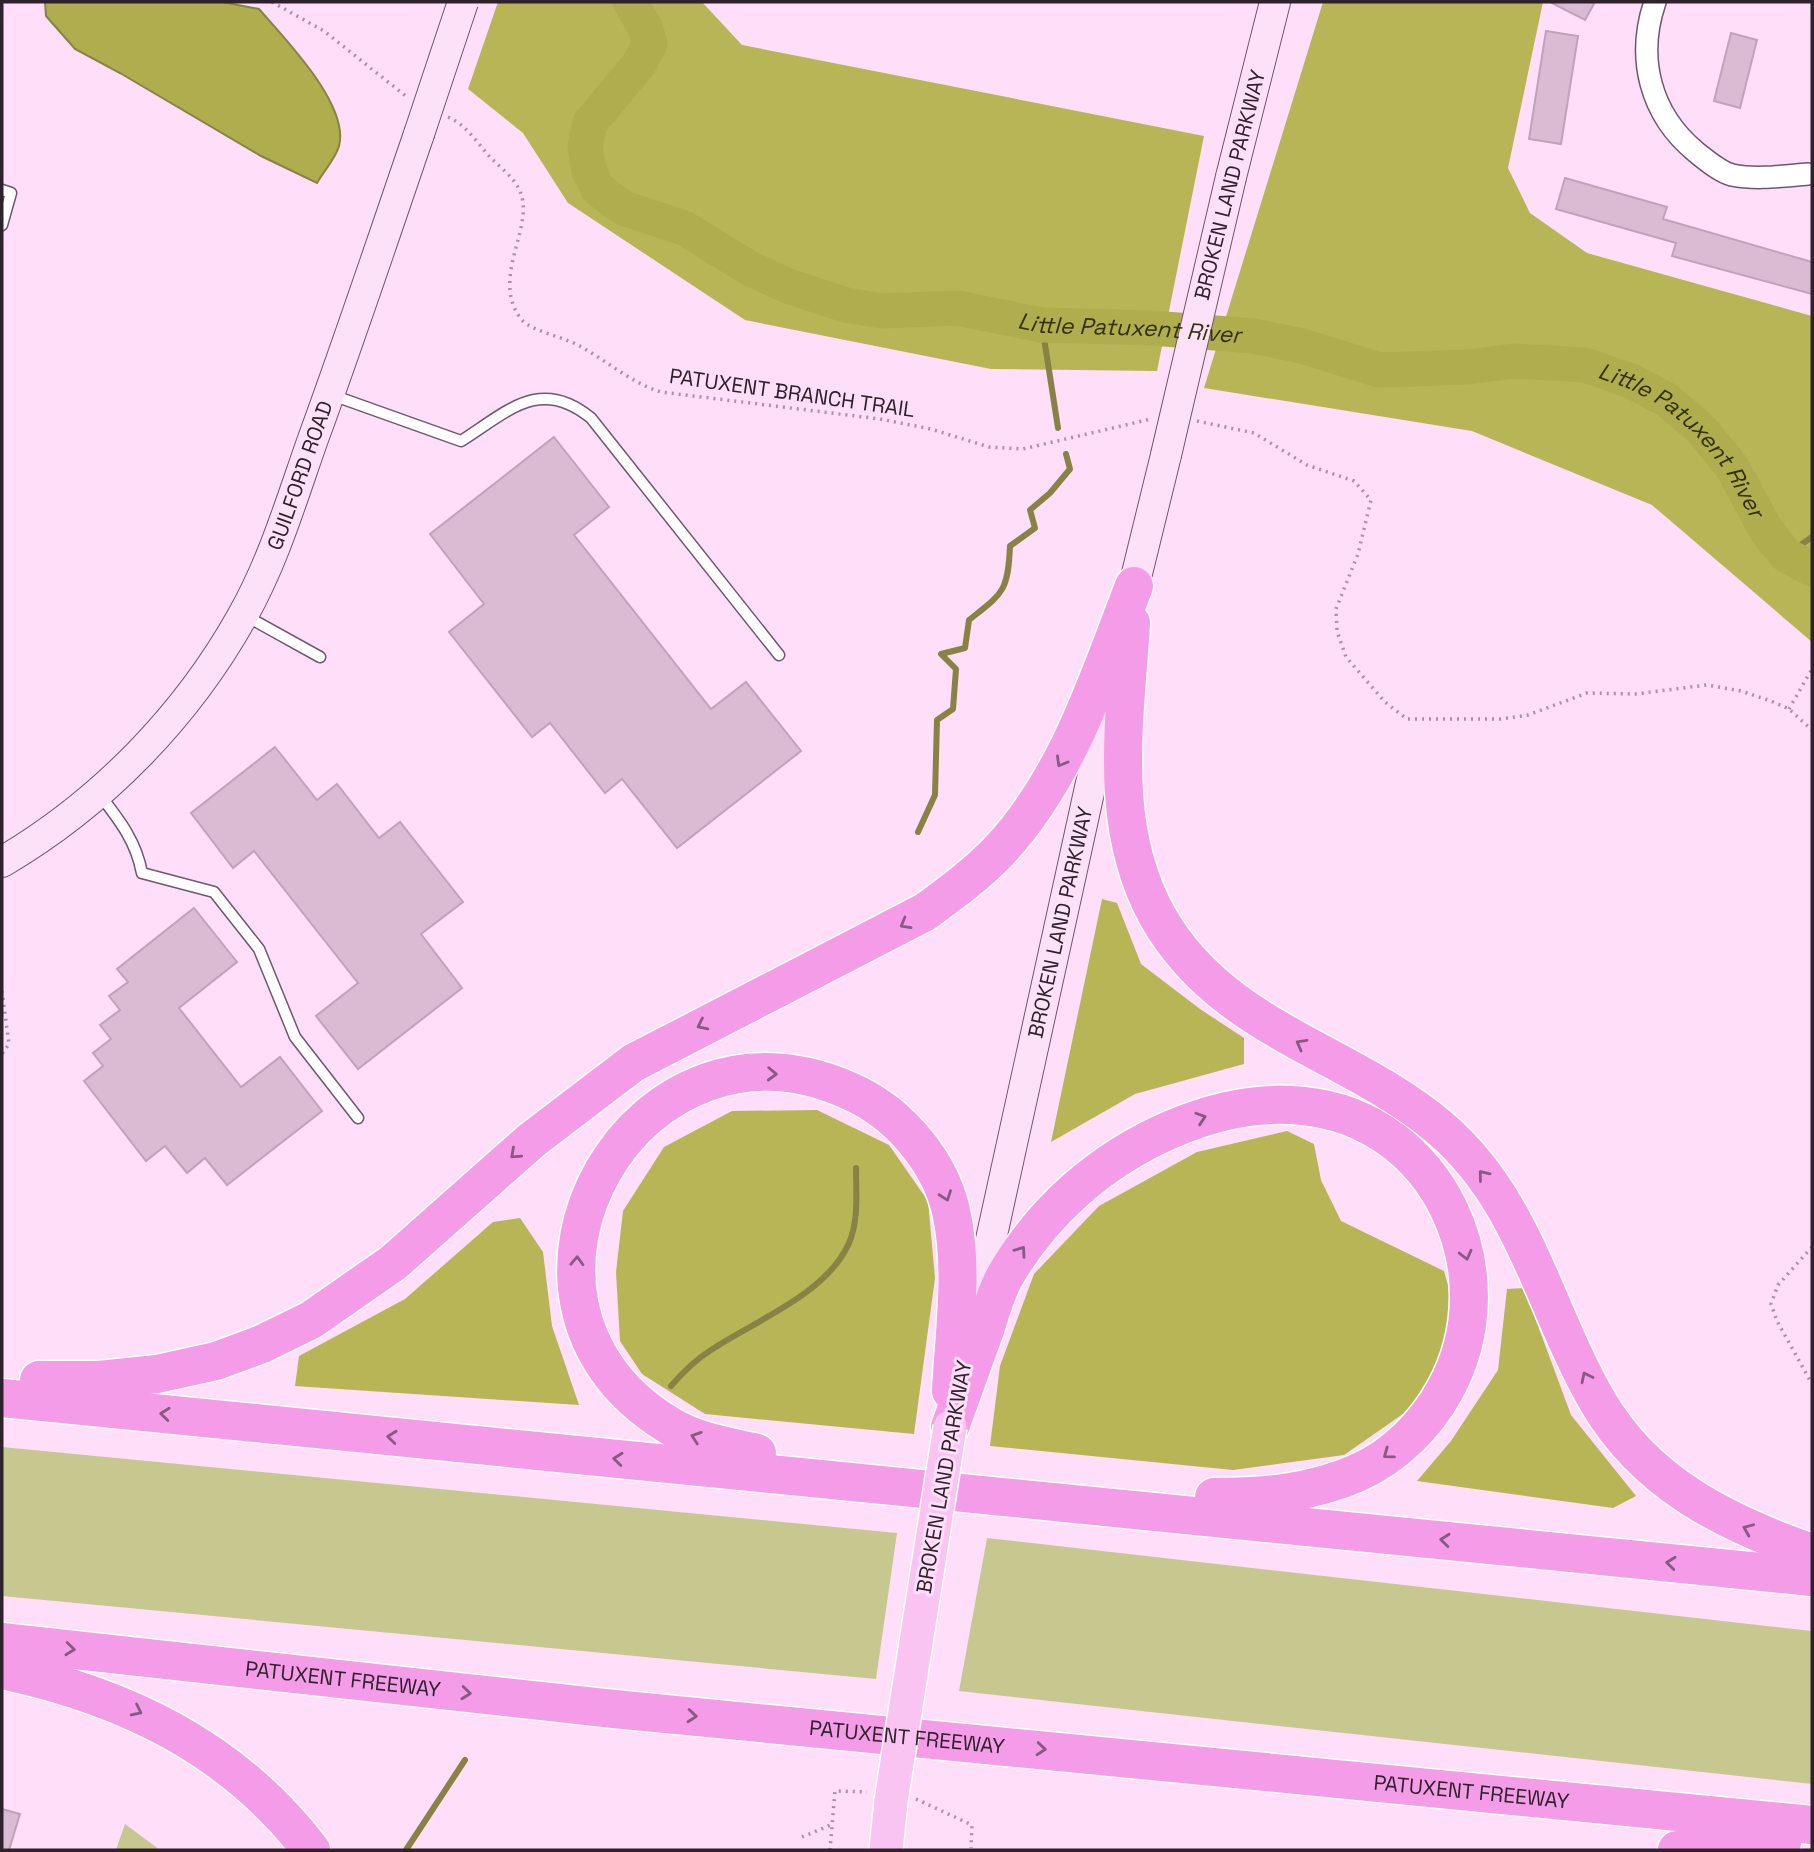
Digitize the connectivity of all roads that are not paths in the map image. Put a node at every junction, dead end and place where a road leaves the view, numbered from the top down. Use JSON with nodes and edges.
{"nodes":[{"id":1,"x":463,"y":2,"type":"edge"},
{"id":2,"x":1275,"y":2,"type":"edge"},
{"id":3,"x":1655,"y":2,"type":"edge"},
{"id":4,"x":1808,"y":174,"type":"dead end"},
{"id":5,"x":2,"y":190,"type":"edge"},
{"id":6,"x":2,"y":225,"type":"edge"},
{"id":7,"x":329,"y":395,"type":"junction"},
{"id":8,"x":1134,"y":586,"type":"junction"},
{"id":9,"x":243,"y":615,"type":"junction"},
{"id":10,"x":779,"y":656,"type":"dead end"},
{"id":11,"x":320,"y":657,"type":"dead end"},
{"id":12,"x":98,"y":793,"type":"junction"},
{"id":13,"x":2,"y":862,"type":"edge"},
{"id":14,"x":358,"y":1118,"type":"dead end"},
{"id":15,"x":2,"y":1379,"type":"edge"},
{"id":16,"x":2,"y":1398,"type":"edge"},
{"id":17,"x":950,"y":1427,"type":"junction"},
{"id":18,"x":905,"y":1488,"type":"junction"},
{"id":19,"x":1034,"y":1500,"type":"junction"},
{"id":20,"x":1812,"y":1553,"type":"edge"},
{"id":21,"x":1812,"y":1577,"type":"edge"},
{"id":22,"x":2,"y":1642,"type":"edge"},
{"id":23,"x":2,"y":1670,"type":"edge"},
{"id":24,"x":1812,"y":1825,"type":"edge"},
{"id":25,"x":1812,"y":1844,"type":"edge"},
{"id":26,"x":311,"y":1850,"type":"edge"},
{"id":27,"x":886,"y":1850,"type":"edge"},
{"id":28,"x":1676,"y":1850,"type":"edge"}],
"edges":[{"from":1,"to":7,"type":"street","name":"GUILFORD ROAD","bridge":true},
{"from":2,"to":8,"type":"street","name":"BROKEN LAND PARKWAY","bridge":true},
{"from":3,"to":4,"type":"street"},
{"from":5,"to":6,"type":"lane"},
{"from":7,"to":9,"type":"street","name":"GUILFORD ROAD"},
{"from":7,"to":10,"type":"lane"},
{"from":8,"to":15,"type":"highway","one_way":true},
{"from":8,"to":17,"type":"street","name":"BROKEN LAND PARKWAY"},
{"from":20,"to":8,"type":"highway","one_way":true},
{"from":9,"to":11,"type":"lane"},
{"from":9,"to":12,"type":"street","name":"GUILFORD ROAD"},
{"from":12,"to":13,"type":"street","name":"GUILFORD ROAD"},
{"from":12,"to":14,"type":"lane"},
{"from":18,"to":16,"type":"highway","one_way":true},
{"from":18,"to":17,"type":"highway","one_way":true},
{"from":17,"to":19,"type":"highway","one_way":true},
{"from":17,"to":27,"type":"main road","name":"BROKEN LAND PARKWAY","bridge":true},
{"from":18,"to":19,"type":"highway"},
{"from":21,"to":19,"type":"highway","one_way":true},
{"from":22,"to":24,"type":"highway","name":"PATUXENT FREEWAY","one_way":true},
{"from":23,"to":26,"type":"highway","one_way":true},
{"from":25,"to":28,"type":"highway"}]}
